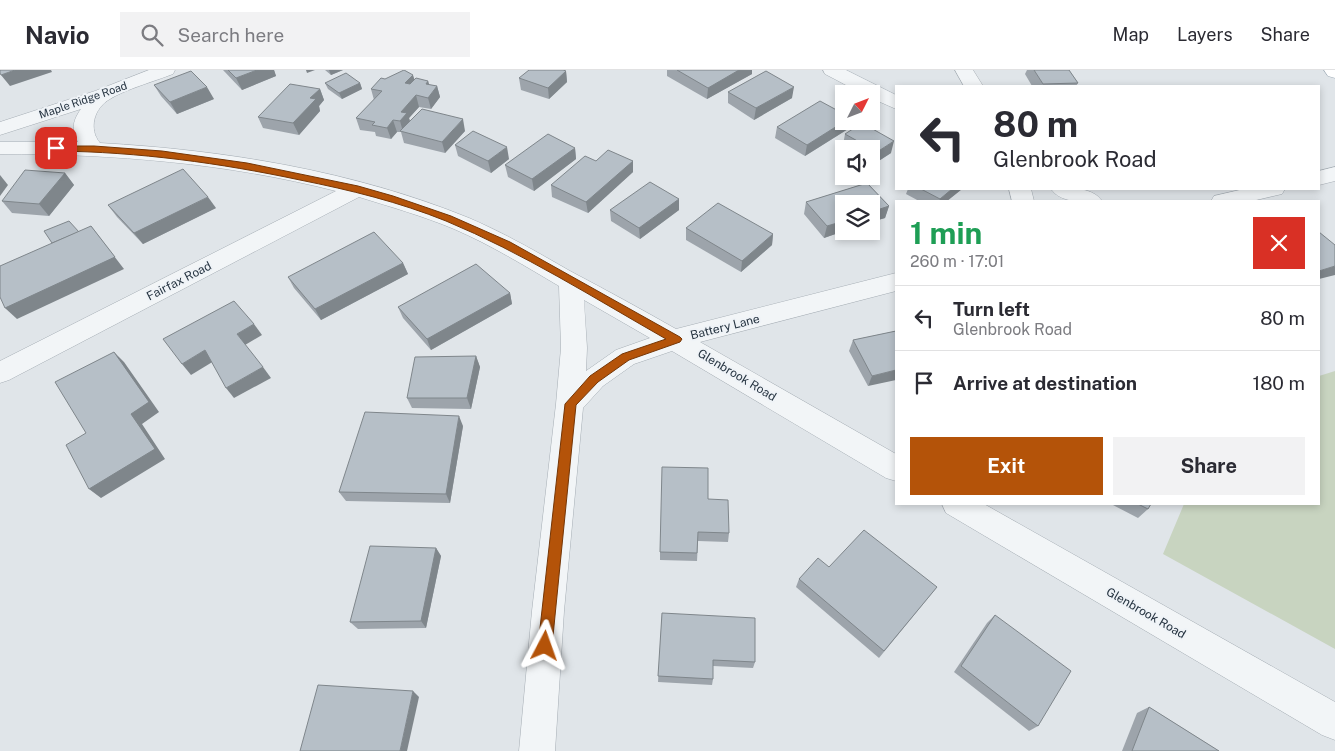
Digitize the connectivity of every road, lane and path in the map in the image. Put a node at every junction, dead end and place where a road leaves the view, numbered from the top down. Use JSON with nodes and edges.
{"nodes":[{"id":1,"x":166,"y":70,"type":"edge"},
{"id":2,"x":832,"y":70,"type":"edge"},
{"id":3,"x":964,"y":70,"type":"edge"},
{"id":4,"x":973,"y":85,"type":"edge"},
{"id":5,"x":102,"y":95,"type":"junction"},
{"id":6,"x":895,"y":102,"type":"edge"},
{"id":7,"x":0,"y":129,"type":"edge"},
{"id":8,"x":0,"y":148,"type":"edge"},
{"id":9,"x":94,"y":149,"type":"junction"},
{"id":10,"x":1335,"y":174,"type":"edge"},
{"id":11,"x":1320,"y":178,"type":"edge"},
{"id":12,"x":358,"y":189,"type":"junction"},
{"id":13,"x":1064,"y":190,"type":"edge"},
{"id":14,"x":1270,"y":190,"type":"edge"},
{"id":15,"x":1089,"y":200,"type":"edge"},
{"id":16,"x":1226,"y":200,"type":"edge"},
{"id":17,"x":571,"y":282,"type":"junction"},
{"id":18,"x":895,"y":282,"type":"edge"},
{"id":19,"x":676,"y":339,"type":"junction"},
{"id":20,"x":0,"y":373,"type":"edge"},
{"id":21,"x":570,"y":404,"type":"junction"},
{"id":22,"x":895,"y":468,"type":"edge"},
{"id":23,"x":960,"y":505,"type":"edge"},
{"id":24,"x":1335,"y":722,"type":"edge"},
{"id":25,"x":537,"y":751,"type":"edge"}],
"edges":[{"from":1,"to":5,"type":"street","name":"Maple Ridge Road"},
{"from":2,"to":6,"type":"street"},
{"from":3,"to":4,"type":"street"},
{"from":5,"to":7,"type":"street","name":"Maple Ridge Road"},
{"from":5,"to":9,"type":"street"},
{"from":8,"to":9,"type":"street","name":"Glenbrook Road"},
{"from":9,"to":12,"type":"street","name":"Glenbrook Road"},
{"from":10,"to":11,"type":"street"},
{"from":12,"to":17,"type":"street","name":"Glenbrook Road"},
{"from":12,"to":20,"type":"street","name":"Fairfax Road"},
{"from":13,"to":15,"type":"street"},
{"from":14,"to":16,"type":"street"},
{"from":17,"to":19,"type":"street","name":"Glenbrook Road"},
{"from":17,"to":21,"type":"street"},
{"from":18,"to":19,"type":"street","name":"Battery Lane"},
{"from":19,"to":21,"type":"street","name":"Battery Lane"},
{"from":19,"to":22,"type":"street","name":"Glenbrook Road"},
{"from":21,"to":25,"type":"street"},
{"from":23,"to":24,"type":"street","name":"Glenbrook Road"}]}
